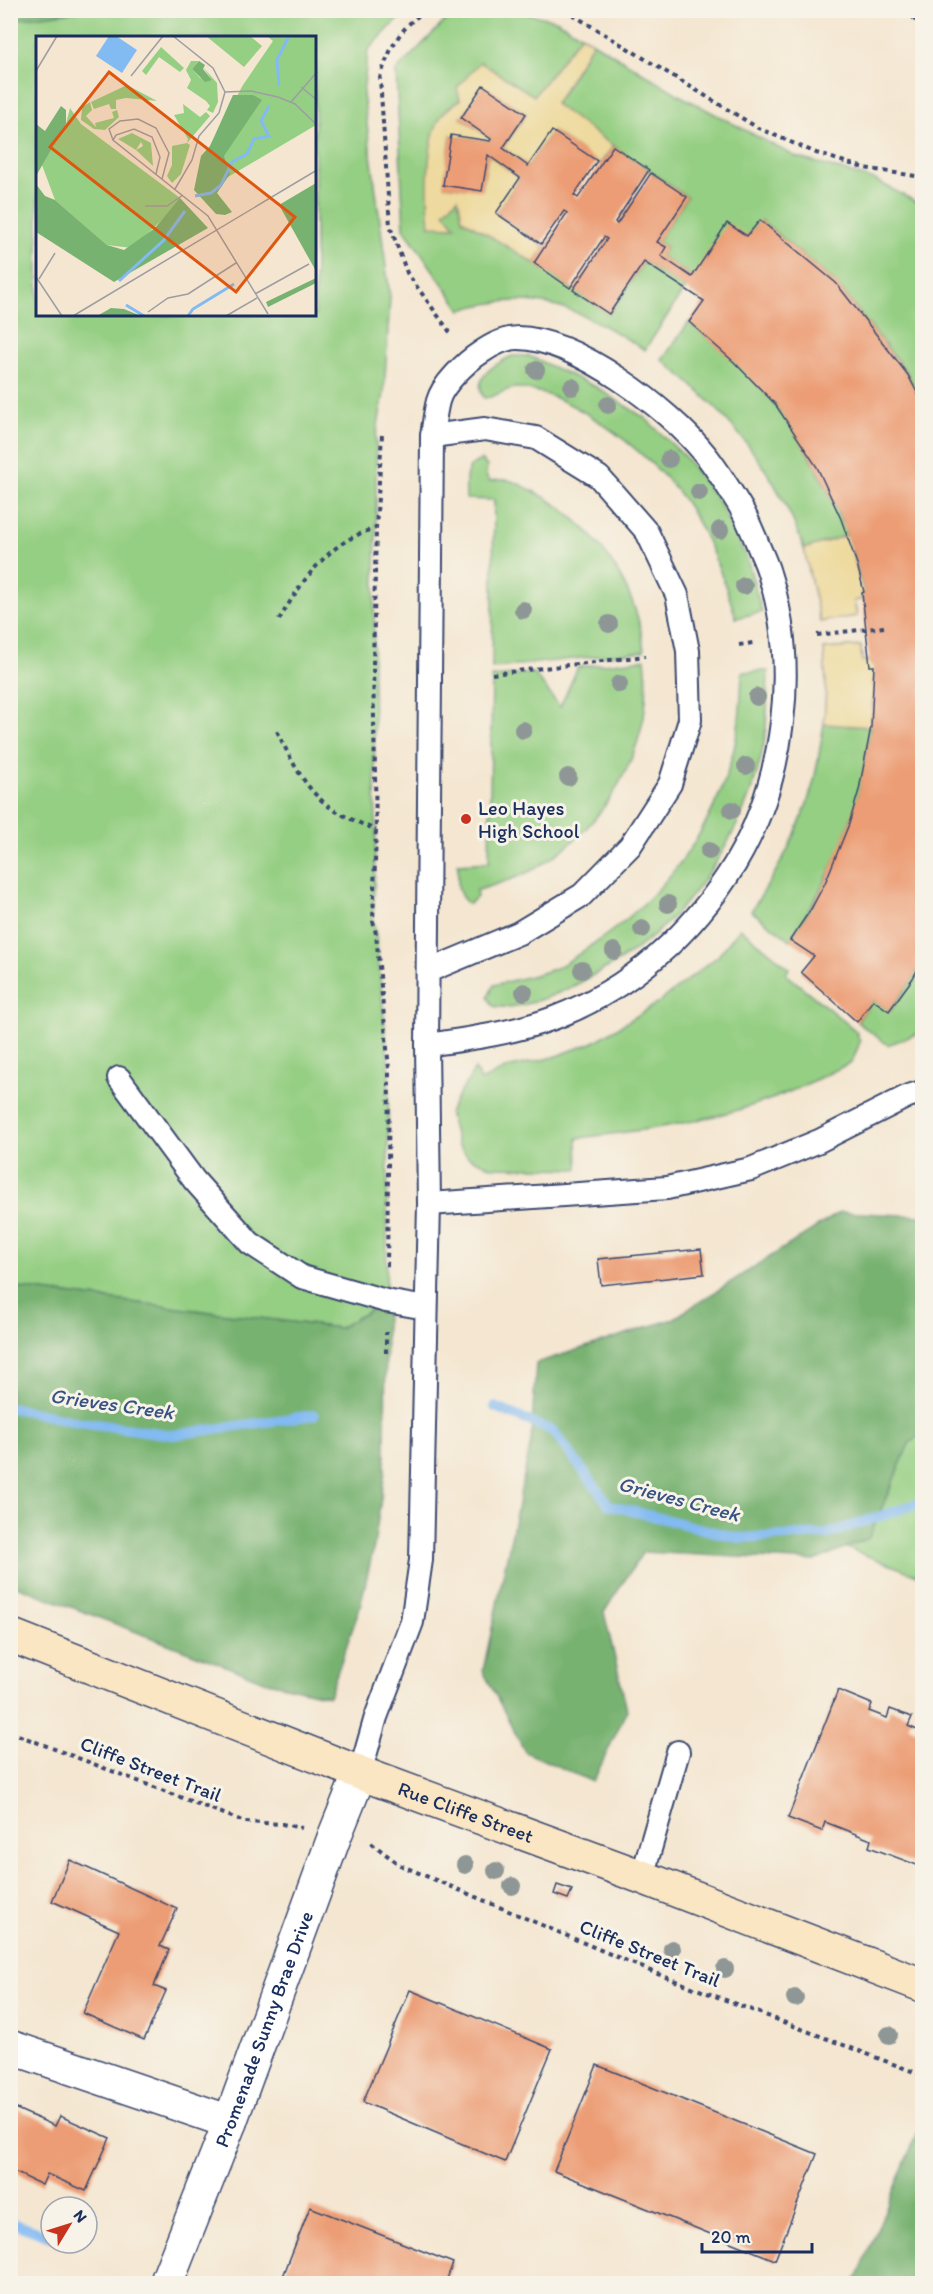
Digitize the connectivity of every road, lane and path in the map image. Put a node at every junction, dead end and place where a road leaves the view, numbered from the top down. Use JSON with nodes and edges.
{"nodes":[{"id":1,"x":426,"y":10,"type":"edge"},
{"id":2,"x":565,"y":10,"type":"edge"},
{"id":3,"x":908,"y":10,"type":"edge"},
{"id":4,"x":922,"y":30,"type":"edge"},
{"id":5,"x":922,"y":177,"type":"edge"},
{"id":6,"x":470,"y":359,"type":"junction"},
{"id":7,"x":382,"y":435,"type":"dead end"},
{"id":8,"x":432,"y":436,"type":"junction"},
{"id":9,"x":376,"y":528,"type":"junction"},
{"id":10,"x":279,"y":620,"type":"dead end"},
{"id":11,"x":884,"y":627,"type":"dead end"},
{"id":12,"x":817,"y":635,"type":"dead end"},
{"id":13,"x":645,"y":656,"type":"dead end"},
{"id":14,"x":492,"y":674,"type":"dead end"},
{"id":15,"x":277,"y":731,"type":"dead end"},
{"id":16,"x":376,"y":830,"type":"junction"},
{"id":17,"x":428,"y":971,"type":"junction"},
{"id":18,"x":427,"y":1045,"type":"junction"},
{"id":19,"x":119,"y":1078,"type":"dead end"},
{"id":20,"x":922,"y":1092,"type":"edge"},
{"id":21,"x":429,"y":1204,"type":"junction"},
{"id":22,"x":386,"y":1301,"type":"junction"},
{"id":23,"x":426,"y":1308,"type":"junction"},
{"id":24,"x":386,"y":1353,"type":"dead end"},
{"id":25,"x":10,"y":1635,"type":"edge"},
{"id":26,"x":10,"y":1732,"type":"edge"},
{"id":27,"x":678,"y":1752,"type":"dead end"},
{"id":28,"x":360,"y":1773,"type":"junction"},
{"id":29,"x":282,"y":1824,"type":"dead end"},
{"id":30,"x":373,"y":1843,"type":"dead end"},
{"id":31,"x":642,"y":1877,"type":"junction"},
{"id":32,"x":922,"y":1985,"type":"edge"},
{"id":33,"x":10,"y":2047,"type":"edge"},
{"id":34,"x":922,"y":2075,"type":"edge"},
{"id":35,"x":230,"y":2122,"type":"junction"},
{"id":36,"x":166,"y":2283,"type":"edge"}],
"edges":[{"from":1,"to":6,"type":"path"},
{"from":2,"to":5,"type":"path"},
{"from":3,"to":4,"type":"path"},
{"from":6,"to":8,"type":"lane"},
{"from":6,"to":18,"type":"lane"},
{"from":7,"to":9,"type":"path"},
{"from":8,"to":17,"type":"lane"},
{"from":8,"to":17,"type":"lane"},
{"from":9,"to":10,"type":"path"},
{"from":9,"to":16,"type":"path"},
{"from":11,"to":12,"type":"path"},
{"from":13,"to":14,"type":"path"},
{"from":15,"to":16,"type":"path"},
{"from":16,"to":22,"type":"path"},
{"from":17,"to":18,"type":"lane"},
{"from":18,"to":21,"type":"lane"},
{"from":19,"to":22,"type":"lane"},
{"from":20,"to":21,"type":"lane"},
{"from":21,"to":23,"type":"lane"},
{"from":22,"to":23,"type":"lane"},
{"from":22,"to":24,"type":"path"},
{"from":23,"to":28,"type":"lane"},
{"from":25,"to":28,"type":"main road","name":"Rue Cliffe Street"},
{"from":26,"to":29,"type":"path","name":"Cliffe Street Trail"},
{"from":27,"to":31,"type":"lane"},
{"from":28,"to":31,"type":"main road","name":"Rue Cliffe Street"},
{"from":28,"to":35,"type":"street","name":"Promenade Sunny Brae Drive"},
{"from":30,"to":34,"type":"path","name":"Cliffe Street Trail"},
{"from":31,"to":32,"type":"main road","name":"Rue Cliffe Street"},
{"from":33,"to":35,"type":"street"},
{"from":35,"to":36,"type":"street","name":"Promenade Sunny Brae Drive"}]}
